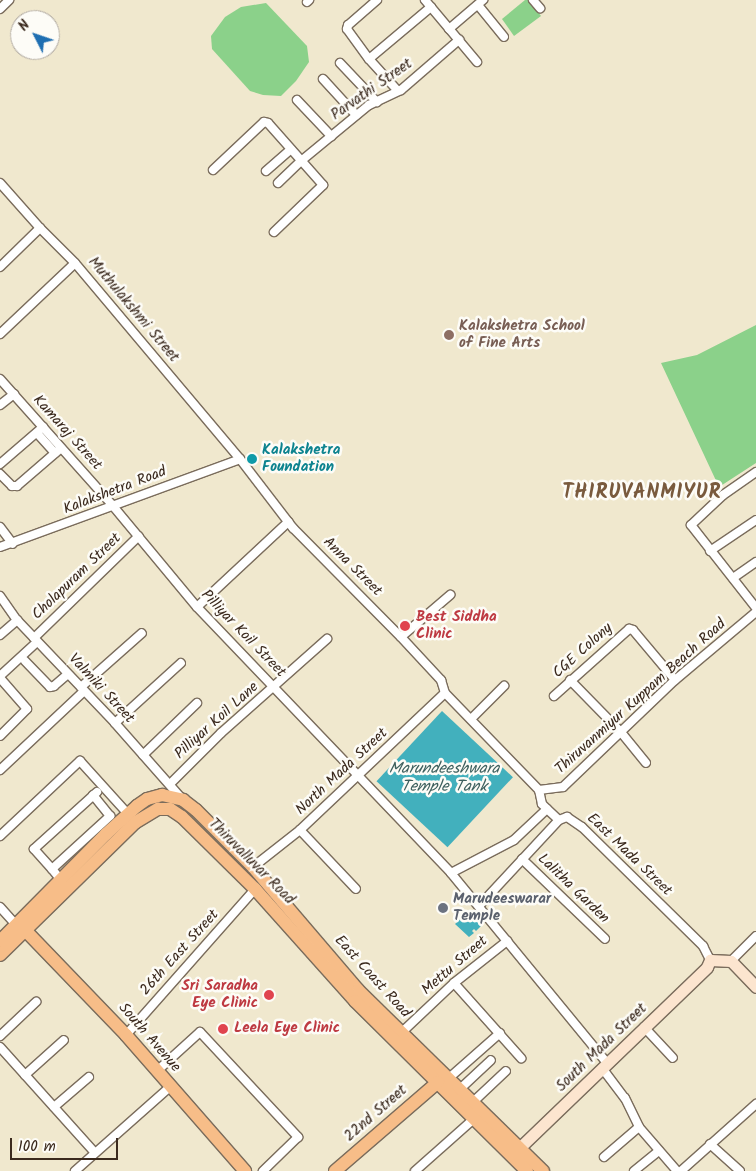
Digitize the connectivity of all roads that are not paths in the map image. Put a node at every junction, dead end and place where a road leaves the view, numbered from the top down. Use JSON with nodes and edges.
{"nodes":[{"id":1,"x":9,"y":0,"type":"edge"},
{"id":2,"x":377,"y":0,"type":"edge"},
{"id":3,"x":425,"y":0,"type":"edge"},
{"id":4,"x":533,"y":0,"type":"edge"},
{"id":5,"x":480,"y":2,"type":"edge"},
{"id":6,"x":431,"y":7,"type":"junction"},
{"id":7,"x":540,"y":8,"type":"dead end"},
{"id":8,"x":0,"y":9,"type":"edge"},
{"id":9,"x":449,"y":29,"type":"junction"},
{"id":10,"x":504,"y":36,"type":"dead end"},
{"id":11,"x":459,"y":40,"type":"junction"},
{"id":12,"x":369,"y":59,"type":"junction"},
{"id":13,"x":477,"y":62,"type":"dead end"},
{"id":14,"x":340,"y":63,"type":"dead end"},
{"id":15,"x":323,"y":79,"type":"dead end"},
{"id":16,"x":398,"y":91,"type":"junction"},
{"id":17,"x":297,"y":100,"type":"dead end"},
{"id":18,"x":377,"y":102,"type":"junction"},
{"id":19,"x":356,"y":115,"type":"junction"},
{"id":20,"x":331,"y":136,"type":"junction"},
{"id":21,"x":291,"y":149,"type":"junction"},
{"id":22,"x":300,"y":160,"type":"junction"},
{"id":23,"x":213,"y":170,"type":"dead end"},
{"id":24,"x":266,"y":171,"type":"dead end"},
{"id":25,"x":278,"y":183,"type":"dead end"},
{"id":26,"x":0,"y":185,"type":"edge"},
{"id":27,"x":40,"y":228,"type":"junction"},
{"id":28,"x":274,"y":232,"type":"dead end"},
{"id":29,"x":75,"y":263,"type":"junction"},
{"id":30,"x":0,"y":267,"type":"edge"},
{"id":31,"x":0,"y":334,"type":"edge"},
{"id":32,"x":0,"y":379,"type":"edge"},
{"id":33,"x":14,"y":394,"type":"junction"},
{"id":34,"x":0,"y":405,"type":"edge"},
{"id":35,"x":40,"y":430,"type":"junction"},
{"id":36,"x":58,"y":450,"type":"junction"},
{"id":37,"x":240,"y":459,"type":"junction"},
{"id":38,"x":0,"y":464,"type":"edge"},
{"id":39,"x":756,"y":472,"type":"edge"},
{"id":40,"x":0,"y":474,"type":"edge"},
{"id":41,"x":113,"y":506,"type":"junction"},
{"id":42,"x":756,"y":520,"type":"edge"},
{"id":43,"x":288,"y":522,"type":"junction"},
{"id":44,"x":0,"y":527,"type":"edge"},
{"id":45,"x":139,"y":536,"type":"junction"},
{"id":46,"x":13,"y":544,"type":"junction"},
{"id":47,"x":0,"y":547,"type":"edge"},
{"id":48,"x":710,"y":551,"type":"junction"},
{"id":49,"x":756,"y":562,"type":"edge"},
{"id":50,"x":733,"y":578,"type":"junction"},
{"id":51,"x":450,"y":595,"type":"dead end"},
{"id":52,"x":0,"y":596,"type":"edge"},
{"id":53,"x":197,"y":607,"type":"junction"},
{"id":54,"x":755,"y":614,"type":"edge"},
{"id":55,"x":17,"y":620,"type":"junction"},
{"id":56,"x":142,"y":632,"type":"dead end"},
{"id":57,"x":0,"y":635,"type":"edge"},
{"id":58,"x":401,"y":637,"type":"junction"},
{"id":59,"x":327,"y":639,"type":"dead end"},
{"id":60,"x":36,"y":640,"type":"junction"},
{"id":61,"x":25,"y":661,"type":"dead end"},
{"id":62,"x":181,"y":663,"type":"dead end"},
{"id":63,"x":68,"y":674,"type":"junction"},
{"id":64,"x":0,"y":677,"type":"edge"},
{"id":65,"x":570,"y":680,"type":"junction"},
{"id":66,"x":675,"y":680,"type":"junction"},
{"id":67,"x":504,"y":686,"type":"dead end"},
{"id":68,"x":275,"y":687,"type":"junction"},
{"id":69,"x":82,"y":689,"type":"junction"},
{"id":70,"x":446,"y":693,"type":"junction"},
{"id":71,"x":554,"y":696,"type":"dead end"},
{"id":72,"x":197,"y":703,"type":"dead end"},
{"id":73,"x":471,"y":719,"type":"junction"},
{"id":74,"x":114,"y":723,"type":"junction"},
{"id":75,"x":620,"y":730,"type":"junction"},
{"id":76,"x":0,"y":736,"type":"edge"},
{"id":77,"x":144,"y":755,"type":"junction"},
{"id":78,"x":646,"y":763,"type":"dead end"},
{"id":79,"x":0,"y":770,"type":"edge"},
{"id":80,"x":359,"y":776,"type":"junction"},
{"id":81,"x":170,"y":784,"type":"junction"},
{"id":82,"x":102,"y":787,"type":"junction"},
{"id":83,"x":539,"y":790,"type":"junction"},
{"id":84,"x":93,"y":795,"type":"junction"},
{"id":85,"x":183,"y":800,"type":"junction"},
{"id":86,"x":547,"y":809,"type":"junction"},
{"id":87,"x":128,"y":814,"type":"junction"},
{"id":88,"x":559,"y":820,"type":"junction"},
{"id":89,"x":300,"y":830,"type":"junction"},
{"id":90,"x":0,"y":836,"type":"edge"},
{"id":91,"x":522,"y":859,"type":"junction"},
{"id":92,"x":253,"y":867,"type":"junction"},
{"id":93,"x":52,"y":869,"type":"junction"},
{"id":94,"x":451,"y":873,"type":"junction"},
{"id":95,"x":61,"y":880,"type":"junction"},
{"id":96,"x":255,"y":889,"type":"junction"},
{"id":97,"x":356,"y":889,"type":"dead end"},
{"id":98,"x":479,"y":906,"type":"junction"},
{"id":99,"x":0,"y":907,"type":"edge"},
{"id":100,"x":21,"y":927,"type":"junction"},
{"id":101,"x":756,"y":936,"type":"edge"},
{"id":102,"x":605,"y":939,"type":"dead end"},
{"id":103,"x":0,"y":941,"type":"edge"},
{"id":104,"x":507,"y":941,"type":"junction"},
{"id":105,"x":0,"y":954,"type":"edge"},
{"id":106,"x":710,"y":960,"type":"junction"},
{"id":107,"x":731,"y":961,"type":"junction"},
{"id":108,"x":454,"y":983,"type":"junction"},
{"id":109,"x":756,"y":987,"type":"edge"},
{"id":110,"x":36,"y":1002,"type":"dead end"},
{"id":111,"x":644,"y":1028,"type":"junction"},
{"id":112,"x":401,"y":1033,"type":"junction"},
{"id":113,"x":500,"y":1033,"type":"junction"},
{"id":114,"x":126,"y":1035,"type":"junction"},
{"id":115,"x":0,"y":1036,"type":"edge"},
{"id":116,"x":64,"y":1040,"type":"dead end"},
{"id":117,"x":0,"y":1047,"type":"edge"},
{"id":118,"x":411,"y":1050,"type":"junction"},
{"id":119,"x":521,"y":1058,"type":"dead end"},
{"id":120,"x":673,"y":1058,"type":"dead end"},
{"id":121,"x":491,"y":1060,"type":"dead end"},
{"id":122,"x":604,"y":1065,"type":"junction"},
{"id":123,"x":157,"y":1071,"type":"junction"},
{"id":124,"x":506,"y":1071,"type":"dead end"},
{"id":125,"x":25,"y":1075,"type":"junction"},
{"id":126,"x":89,"y":1077,"type":"dead end"},
{"id":127,"x":443,"y":1080,"type":"junction"},
{"id":128,"x":170,"y":1087,"type":"junction"},
{"id":129,"x":460,"y":1089,"type":"junction"},
{"id":130,"x":473,"y":1102,"type":"junction"},
{"id":131,"x":756,"y":1104,"type":"edge"},
{"id":132,"x":54,"y":1107,"type":"junction"},
{"id":133,"x":476,"y":1118,"type":"junction"},
{"id":134,"x":639,"y":1127,"type":"junction"},
{"id":135,"x":710,"y":1144,"type":"junction"},
{"id":136,"x":659,"y":1151,"type":"junction"},
{"id":137,"x":516,"y":1152,"type":"junction"},
{"id":138,"x":94,"y":1153,"type":"junction"},
{"id":139,"x":604,"y":1157,"type":"dead end"},
{"id":140,"x":75,"y":1171,"type":"edge"},
{"id":141,"x":245,"y":1171,"type":"edge"},
{"id":142,"x":263,"y":1171,"type":"edge"},
{"id":143,"x":335,"y":1171,"type":"edge"},
{"id":144,"x":415,"y":1171,"type":"edge"},
{"id":145,"x":527,"y":1171,"type":"edge"},
{"id":146,"x":543,"y":1171,"type":"edge"},
{"id":147,"x":634,"y":1171,"type":"edge"},
{"id":148,"x":677,"y":1171,"type":"edge"},
{"id":149,"x":681,"y":1171,"type":"edge"},
{"id":150,"x":740,"y":1171,"type":"edge"}],
"edges":[{"from":1,"to":8,"type":"street"},
{"from":2,"to":12,"type":"street"},
{"from":3,"to":6,"type":"street"},
{"from":4,"to":7,"type":"street"},
{"from":5,"to":9,"type":"street"},
{"from":5,"to":10,"type":"street"},
{"from":6,"to":9,"type":"street"},
{"from":6,"to":12,"type":"street"},
{"from":9,"to":11,"type":"street"},
{"from":11,"to":13,"type":"street"},
{"from":11,"to":16,"type":"street","name":"Parvathi Street"},
{"from":12,"to":16,"type":"street"},
{"from":14,"to":18,"type":"street"},
{"from":15,"to":19,"type":"street"},
{"from":16,"to":18,"type":"street","name":"Parvathi Street"},
{"from":17,"to":20,"type":"street"},
{"from":18,"to":19,"type":"street","name":"Parvathi Street"},
{"from":19,"to":20,"type":"street","name":"Parvathi Street"},
{"from":20,"to":22,"type":"street","name":"Parvathi Street"},
{"from":21,"to":22,"type":"street"},
{"from":21,"to":23,"type":"street"},
{"from":21,"to":24,"type":"street"},
{"from":22,"to":25,"type":"street","name":"Parvathi Street"},
{"from":22,"to":28,"type":"street"},
{"from":26,"to":27,"type":"street","name":"Muthulakshmi Street"},
{"from":27,"to":29,"type":"street","name":"Muthulakshmi Street"},
{"from":27,"to":30,"type":"street"},
{"from":29,"to":31,"type":"street"},
{"from":29,"to":37,"type":"street","name":"Muthulakshmi Street"},
{"from":32,"to":33,"type":"street","name":"Kamaraj Street"},
{"from":33,"to":34,"type":"street"},
{"from":33,"to":35,"type":"street","name":"Kamaraj Street"},
{"from":35,"to":36,"type":"street","name":"Kamaraj Street"},
{"from":35,"to":38,"type":"street"},
{"from":36,"to":40,"type":"street"},
{"from":36,"to":41,"type":"street","name":"Kamaraj Street"},
{"from":37,"to":41,"type":"street","name":"Kalakshetra Road"},
{"from":37,"to":43,"type":"street","name":"Anna Street"},
{"from":39,"to":48,"type":"street"},
{"from":41,"to":45,"type":"street","name":"Pilliyar Koil Street"},
{"from":41,"to":46,"type":"street","name":"Kalakshetra Road"},
{"from":42,"to":48,"type":"street"},
{"from":43,"to":53,"type":"street"},
{"from":43,"to":58,"type":"street","name":"Anna Street"},
{"from":44,"to":46,"type":"street"},
{"from":45,"to":53,"type":"street","name":"Pilliyar Koil Street"},
{"from":45,"to":60,"type":"street","name":"Cholapuram Street"},
{"from":46,"to":47,"type":"street","name":"Kalakshetra Road"},
{"from":48,"to":50,"type":"street"},
{"from":49,"to":50,"type":"street"},
{"from":50,"to":54,"type":"street"},
{"from":51,"to":58,"type":"street"},
{"from":52,"to":55,"type":"street","name":"Valmiki Street"},
{"from":53,"to":68,"type":"street","name":"Pilliyar Koil Street"},
{"from":54,"to":66,"type":"street","name":"Thiruvanmiyur Kuppam Beach Road"},
{"from":55,"to":57,"type":"street"},
{"from":55,"to":60,"type":"street","name":"Valmiki Street"},
{"from":56,"to":69,"type":"street"},
{"from":58,"to":70,"type":"street","name":"Anna Street"},
{"from":59,"to":68,"type":"street","name":"Pilliyar Koil Lane"},
{"from":60,"to":63,"type":"street","name":"Valmiki Street"},
{"from":60,"to":64,"type":"street","name":"Cholapuram Street"},
{"from":61,"to":63,"type":"street"},
{"from":62,"to":74,"type":"street"},
{"from":63,"to":69,"type":"street","name":"Valmiki Street"},
{"from":64,"to":76,"type":"street"},
{"from":65,"to":66,"type":"street","name":"CGE Colony"},
{"from":65,"to":71,"type":"street","name":"CGE Colony"},
{"from":65,"to":75,"type":"street"},
{"from":66,"to":75,"type":"street","name":"Thiruvanmiyur Kuppam Beach Road"},
{"from":67,"to":73,"type":"street"},
{"from":68,"to":80,"type":"street","name":"Pilliyar Koil Street"},
{"from":68,"to":81,"type":"street","name":"Pilliyar Koil Lane"},
{"from":69,"to":74,"type":"street","name":"Valmiki Street"},
{"from":69,"to":79,"type":"street"},
{"from":70,"to":73,"type":"street","name":"East Mada Street"},
{"from":70,"to":80,"type":"street","name":"North Mada Street"},
{"from":72,"to":77,"type":"street"},
{"from":73,"to":83,"type":"street","name":"East Mada Street"},
{"from":74,"to":77,"type":"street","name":"Valmiki Street"},
{"from":75,"to":78,"type":"street"},
{"from":75,"to":83,"type":"street","name":"Thiruvanmiyur Kuppam Beach Road"},
{"from":77,"to":81,"type":"street","name":"Valmiki Street"},
{"from":80,"to":89,"type":"street","name":"North Mada Street"},
{"from":80,"to":94,"type":"street","name":"Pilliyar Koil Street"},
{"from":81,"to":85,"type":"street","name":"Valmiki Street"},
{"from":82,"to":84,"type":"street"},
{"from":82,"to":87,"type":"street"},
{"from":82,"to":90,"type":"street"},
{"from":83,"to":86,"type":"street","name":"East Mada Street"},
{"from":84,"to":93,"type":"street"},
{"from":84,"to":93,"type":"street"},
{"from":85,"to":87,"type":"main road","name":"Thiruvalluvar Road"},
{"from":85,"to":92,"type":"main road","name":"East Coast Road"},
{"from":86,"to":88,"type":"street","name":"East Mada Street"},
{"from":86,"to":94,"type":"street"},
{"from":87,"to":95,"type":"main road","name":"Thiruvalluvar Road"},
{"from":88,"to":91,"type":"street"},
{"from":88,"to":106,"type":"street","name":"East Mada Street"},
{"from":89,"to":92,"type":"street","name":"North Mada Street"},
{"from":89,"to":97,"type":"street"},
{"from":91,"to":98,"type":"street"},
{"from":91,"to":102,"type":"street","name":"Lalitha Garden"},
{"from":92,"to":112,"type":"main road","name":"East Coast Road"},
{"from":93,"to":95,"type":"street"},
{"from":94,"to":98,"type":"street","name":"Pilliyar Koil Street"},
{"from":95,"to":100,"type":"main road","name":"Thiruvalluvar Road"},
{"from":96,"to":100,"type":"main road","name":"Thiruvalluvar Road"},
{"from":96,"to":114,"type":"street","name":"26th East Street"},
{"from":96,"to":118,"type":"main road","name":"Thiruvalluvar Road"},
{"from":98,"to":104,"type":"street","name":"Pilliyar Koil Street"},
{"from":99,"to":100,"type":"street"},
{"from":100,"to":103,"type":"main road","name":"Thiruvalluvar Road"},
{"from":100,"to":105,"type":"main road"},
{"from":100,"to":114,"type":"main road","name":"South Avenue"},
{"from":101,"to":107,"type":"street"},
{"from":104,"to":108,"type":"street","name":"Mettu Street"},
{"from":104,"to":122,"type":"street","name":"Pilliyar Koil Street"},
{"from":106,"to":107,"type":"street"},
{"from":106,"to":111,"type":"street","name":"South Mada Street"},
{"from":107,"to":109,"type":"street"},
{"from":108,"to":112,"type":"street","name":"Mettu Street"},
{"from":108,"to":113,"type":"street"},
{"from":110,"to":115,"type":"street"},
{"from":111,"to":120,"type":"street"},
{"from":111,"to":122,"type":"street","name":"South Mada Street"},
{"from":112,"to":118,"type":"main road","name":"East Coast Road"},
{"from":113,"to":119,"type":"street"},
{"from":113,"to":127,"type":"street"},
{"from":114,"to":123,"type":"main road","name":"South Avenue"},
{"from":116,"to":125,"type":"street"},
{"from":117,"to":125,"type":"street"},
{"from":118,"to":127,"type":"main road","name":"East Coast Road"},
{"from":121,"to":129,"type":"street"},
{"from":122,"to":134,"type":"street","name":"Pilliyar Koil Street"},
{"from":122,"to":137,"type":"street","name":"South Mada Street"},
{"from":123,"to":128,"type":"main road","name":"South Avenue"},
{"from":123,"to":142,"type":"street"},
{"from":124,"to":130,"type":"street"},
{"from":125,"to":132,"type":"street"},
{"from":126,"to":132,"type":"street"},
{"from":127,"to":129,"type":"main road","name":"East Coast Road"},
{"from":127,"to":133,"type":"main road","name":"East Coast Road"},
{"from":127,"to":143,"type":"main road","name":"22nd Street"},
{"from":128,"to":138,"type":"street"},
{"from":128,"to":141,"type":"main road","name":"South Avenue"},
{"from":129,"to":130,"type":"main road","name":"East Coast Road"},
{"from":130,"to":137,"type":"main road","name":"East Coast Road"},
{"from":131,"to":135,"type":"street"},
{"from":132,"to":138,"type":"street"},
{"from":133,"to":137,"type":"main road","name":"East Coast Road"},
{"from":133,"to":144,"type":"street"},
{"from":134,"to":136,"type":"street","name":"Pilliyar Koil Street"},
{"from":134,"to":139,"type":"street"},
{"from":135,"to":149,"type":"street"},
{"from":135,"to":150,"type":"street"},
{"from":136,"to":147,"type":"street"},
{"from":136,"to":148,"type":"street","name":"Pilliyar Koil Street"},
{"from":137,"to":145,"type":"main road","name":"East Coast Road"},
{"from":137,"to":146,"type":"main road","name":"East Coast Road"},
{"from":138,"to":140,"type":"street"}]}
